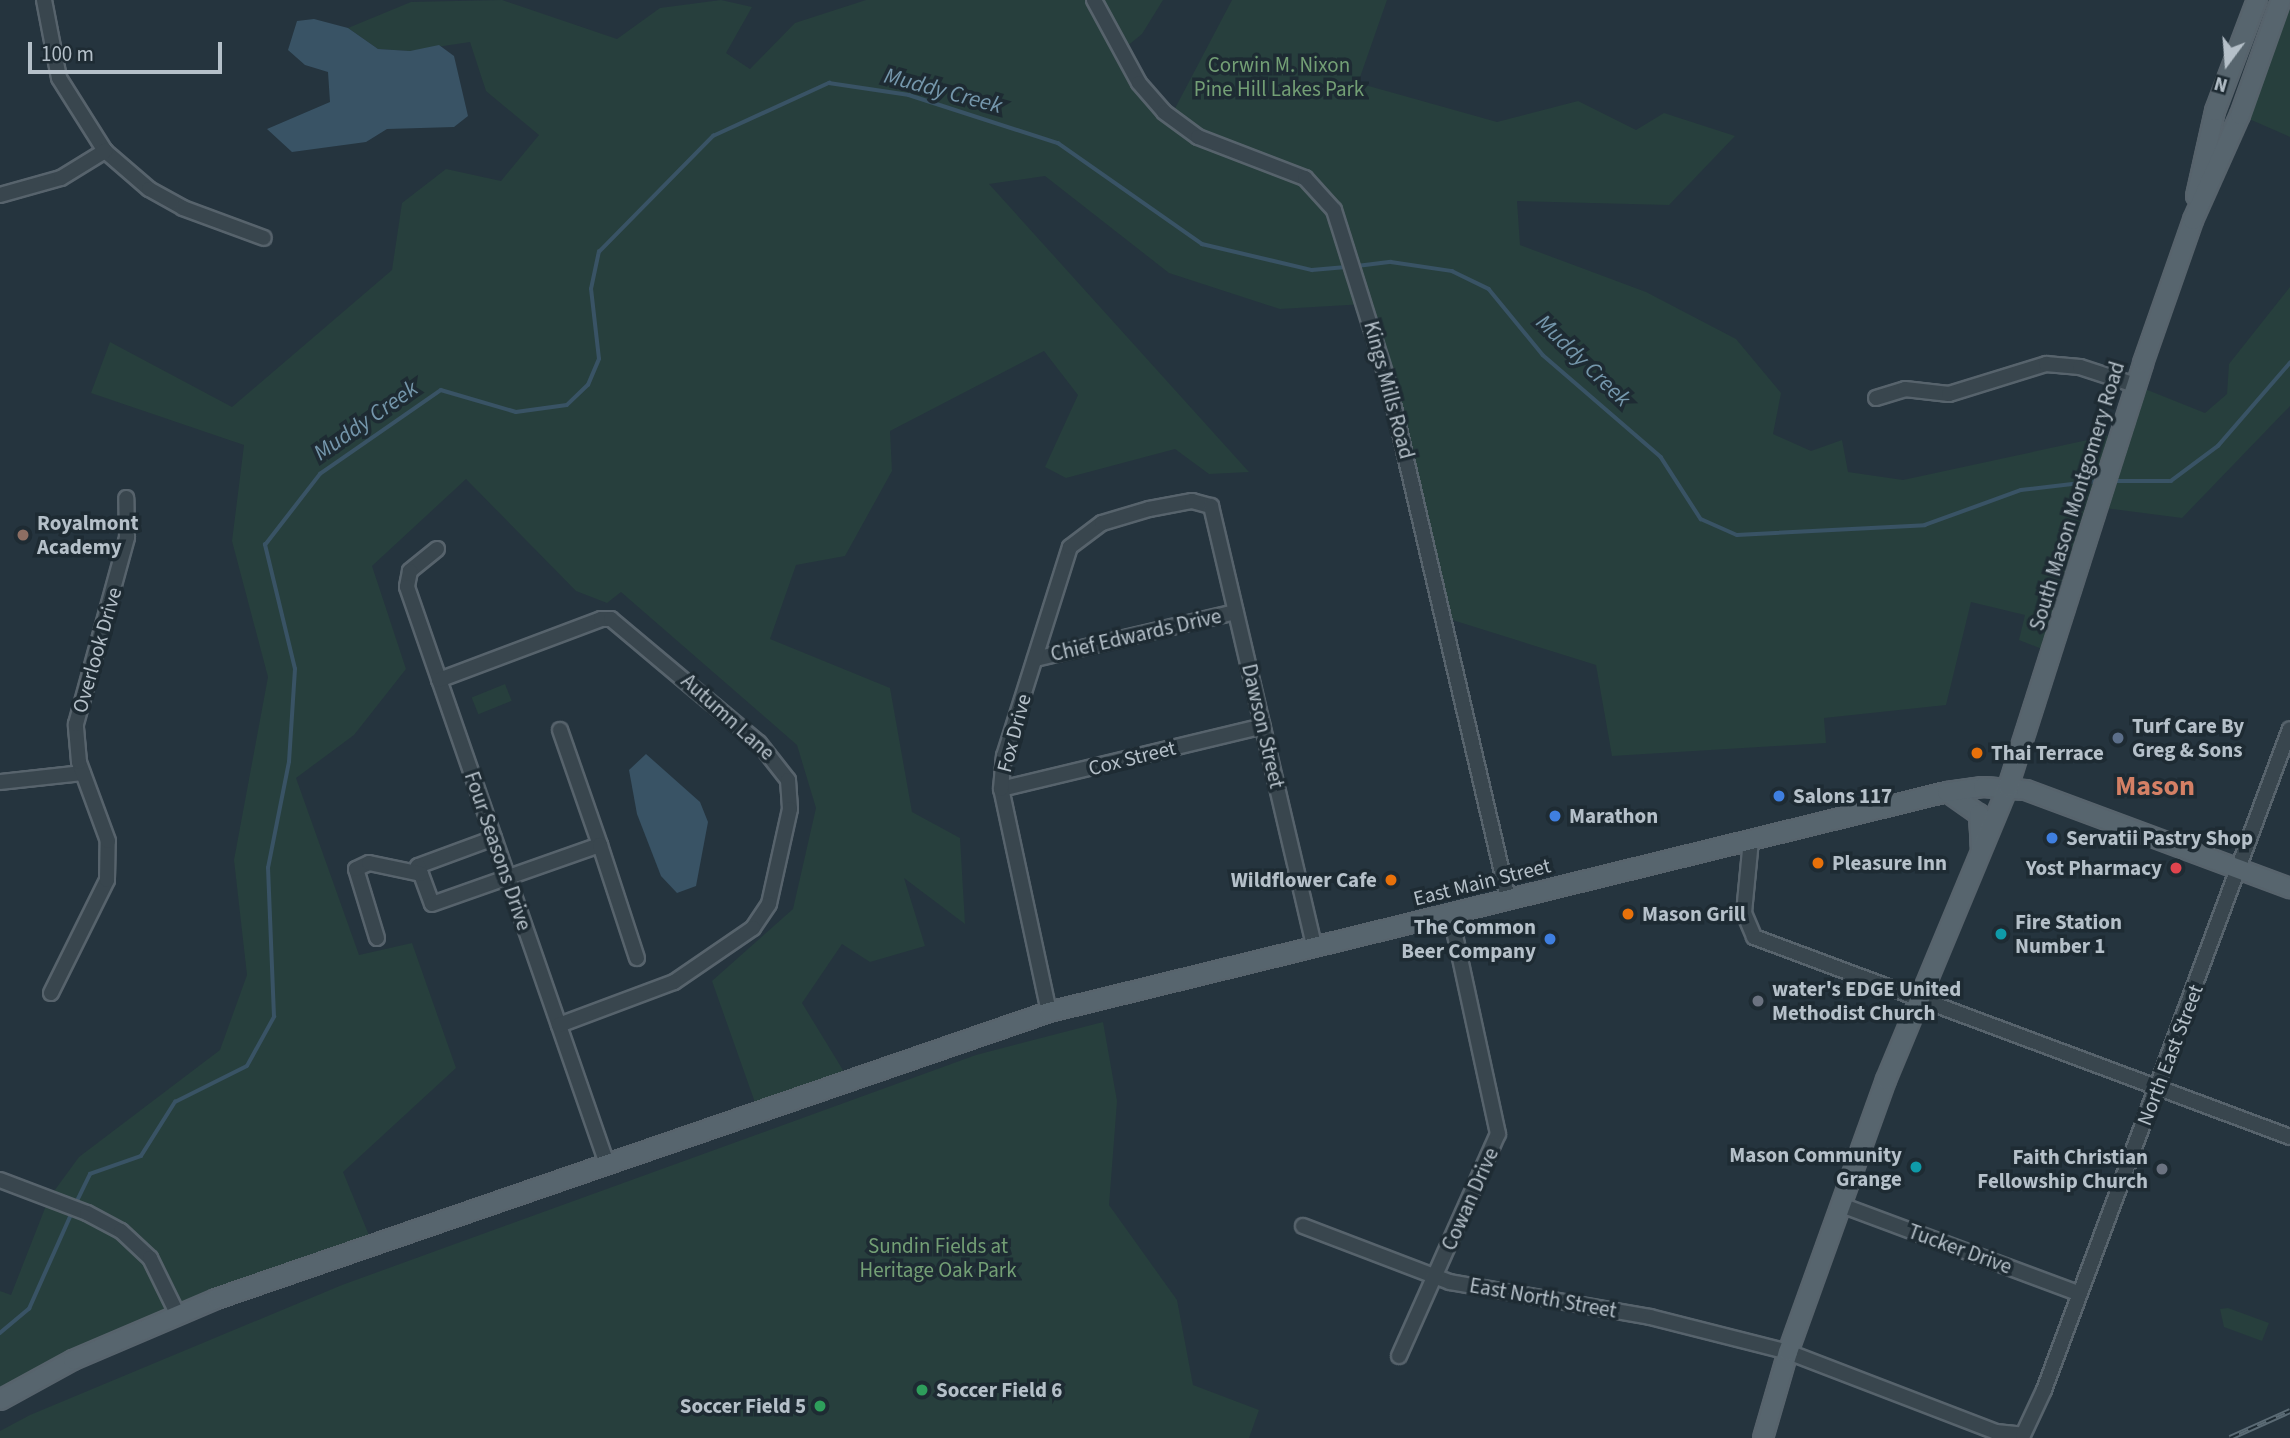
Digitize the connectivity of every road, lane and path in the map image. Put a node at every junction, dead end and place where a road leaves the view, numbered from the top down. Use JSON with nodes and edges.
{"nodes":[{"id":1,"x":44,"y":0,"type":"edge"},
{"id":2,"x":1094,"y":0,"type":"edge"},
{"id":3,"x":2257,"y":0,"type":"edge"},
{"id":4,"x":2281,"y":0,"type":"edge"},
{"id":5,"x":104,"y":151,"type":"junction"},
{"id":6,"x":0,"y":195,"type":"edge"},
{"id":7,"x":2193,"y":220,"type":"junction"},
{"id":8,"x":264,"y":239,"type":"dead end"},
{"id":9,"x":2135,"y":385,"type":"junction"},
{"id":10,"x":1876,"y":398,"type":"dead end"},
{"id":11,"x":126,"y":498,"type":"dead end"},
{"id":12,"x":1074,"y":542,"type":"joint"},
{"id":13,"x":437,"y":549,"type":"dead end"},
{"id":14,"x":1236,"y":612,"type":"junction"},
{"id":15,"x":1035,"y":659,"type":"junction"},
{"id":16,"x":439,"y":680,"type":"junction"},
{"id":17,"x":1263,"y":726,"type":"junction"},
{"id":18,"x":2290,"y":729,"type":"edge"},
{"id":19,"x":560,"y":730,"type":"dead end"},
{"id":20,"x":83,"y":773,"type":"junction"},
{"id":21,"x":0,"y":782,"type":"edge"},
{"id":22,"x":2008,"y":787,"type":"junction"},
{"id":23,"x":1001,"y":789,"type":"junction"},
{"id":24,"x":1947,"y":792,"type":"junction"},
{"id":25,"x":494,"y":838,"type":"junction"},
{"id":26,"x":1751,"y":840,"type":"junction"},
{"id":27,"x":600,"y":845,"type":"junction"},
{"id":28,"x":1981,"y":854,"type":"junction"},
{"id":29,"x":2239,"y":869,"type":"junction"},
{"id":30,"x":421,"y":874,"type":"junction"},
{"id":31,"x":506,"y":876,"type":"junction"},
{"id":32,"x":2290,"y":888,"type":"edge"},
{"id":33,"x":1508,"y":898,"type":"junction"},
{"id":34,"x":1450,"y":912,"type":"junction"},
{"id":35,"x":377,"y":938,"type":"dead end"},
{"id":36,"x":1314,"y":946,"type":"junction"},
{"id":37,"x":637,"y":958,"type":"dead end"},
{"id":38,"x":51,"y":993,"type":"dead end"},
{"id":39,"x":1920,"y":1000,"type":"junction"},
{"id":40,"x":1049,"y":1012,"type":"junction"},
{"id":41,"x":559,"y":1025,"type":"junction"},
{"id":42,"x":2157,"y":1087,"type":"junction"},
{"id":43,"x":2290,"y":1137,"type":"edge"},
{"id":44,"x":607,"y":1164,"type":"junction"},
{"id":45,"x":0,"y":1180,"type":"edge"},
{"id":46,"x":1841,"y":1205,"type":"junction"},
{"id":47,"x":1303,"y":1226,"type":"dead end"},
{"id":48,"x":1434,"y":1278,"type":"junction"},
{"id":49,"x":2078,"y":1293,"type":"junction"},
{"id":50,"x":177,"y":1314,"type":"junction"},
{"id":51,"x":1788,"y":1352,"type":"junction"},
{"id":52,"x":1399,"y":1356,"type":"dead end"},
{"id":53,"x":0,"y":1400,"type":"edge"},
{"id":54,"x":2023,"y":1435,"type":"joint"},
{"id":55,"x":1763,"y":1438,"type":"edge"}],
"edges":[{"from":1,"to":5,"type":"street"},
{"from":2,"to":33,"type":"street","name":"Kings Mills Road"},
{"from":3,"to":7,"type":"main road","name":"South Mason Montgomery Road"},
{"from":4,"to":7,"type":"main road","name":"South Mason Montgomery Road"},
{"from":5,"to":6,"type":"street"},
{"from":5,"to":8,"type":"street"},
{"from":7,"to":9,"type":"main road","name":"South Mason Montgomery Road"},
{"from":9,"to":10,"type":"street"},
{"from":9,"to":22,"type":"main road","name":"South Mason Montgomery Road"},
{"from":11,"to":20,"type":"street","name":"Overlook Drive"},
{"from":12,"to":14,"type":"street","name":"Dawson Street"},
{"from":12,"to":15,"type":"street","name":"Fox Drive"},
{"from":13,"to":16,"type":"street","name":"Four Seasons Drive"},
{"from":14,"to":15,"type":"street","name":"Chief Edwards Drive"},
{"from":14,"to":17,"type":"street","name":"Dawson Street"},
{"from":15,"to":23,"type":"street","name":"Fox Drive"},
{"from":16,"to":25,"type":"street","name":"Four Seasons Drive"},
{"from":16,"to":41,"type":"street","name":"Autumn Lane"},
{"from":17,"to":23,"type":"street","name":"Cox Street"},
{"from":17,"to":36,"type":"street","name":"Dawson Street"},
{"from":18,"to":29,"type":"street","name":"North East Street"},
{"from":19,"to":27,"type":"street"},
{"from":20,"to":21,"type":"street"},
{"from":20,"to":38,"type":"street","name":"Overlook Drive"},
{"from":22,"to":24,"type":"main road","name":"East Main Street"},
{"from":22,"to":28,"type":"main road","name":"South Mason Montgomery Road"},
{"from":22,"to":29,"type":"main road","name":"East Main Street"},
{"from":23,"to":40,"type":"street","name":"Fox Drive"},
{"from":24,"to":26,"type":"main road","name":"East Main Street"},
{"from":24,"to":28,"type":"main road"},
{"from":25,"to":30,"type":"street"},
{"from":25,"to":31,"type":"street","name":"Four Seasons Drive"},
{"from":26,"to":33,"type":"main road","name":"East Main Street"},
{"from":26,"to":39,"type":"street"},
{"from":27,"to":31,"type":"street"},
{"from":27,"to":37,"type":"street"},
{"from":28,"to":39,"type":"main road","name":"South Mason Montgomery Road"},
{"from":29,"to":32,"type":"main road","name":"East Main Street"},
{"from":29,"to":42,"type":"street","name":"North East Street"},
{"from":30,"to":31,"type":"street"},
{"from":30,"to":35,"type":"street"},
{"from":31,"to":41,"type":"street","name":"Four Seasons Drive"},
{"from":33,"to":34,"type":"main road","name":"East Main Street"},
{"from":34,"to":36,"type":"main road","name":"East Main Street"},
{"from":34,"to":48,"type":"street","name":"Cowan Drive"},
{"from":36,"to":40,"type":"main road","name":"East Main Street"},
{"from":39,"to":42,"type":"street"},
{"from":39,"to":46,"type":"main road","name":"South Mason Montgomery Road"},
{"from":40,"to":44,"type":"main road","name":"East Main Street"},
{"from":41,"to":44,"type":"street","name":"Four Seasons Drive"},
{"from":42,"to":43,"type":"street"},
{"from":42,"to":49,"type":"street","name":"North East Street"},
{"from":44,"to":50,"type":"main road","name":"East Main Street"},
{"from":45,"to":50,"type":"street"},
{"from":46,"to":49,"type":"street","name":"Tucker Drive"},
{"from":46,"to":51,"type":"main road","name":"South Mason Montgomery Road"},
{"from":47,"to":48,"type":"street","name":"East North Street"},
{"from":48,"to":51,"type":"street","name":"East North Street"},
{"from":48,"to":52,"type":"street","name":"Cowan Drive"},
{"from":49,"to":54,"type":"street","name":"North East Street"},
{"from":50,"to":53,"type":"main road","name":"East Main Street"},
{"from":51,"to":54,"type":"street","name":"East North Street"},
{"from":51,"to":55,"type":"main road","name":"South Mason Montgomery Road"}]}
